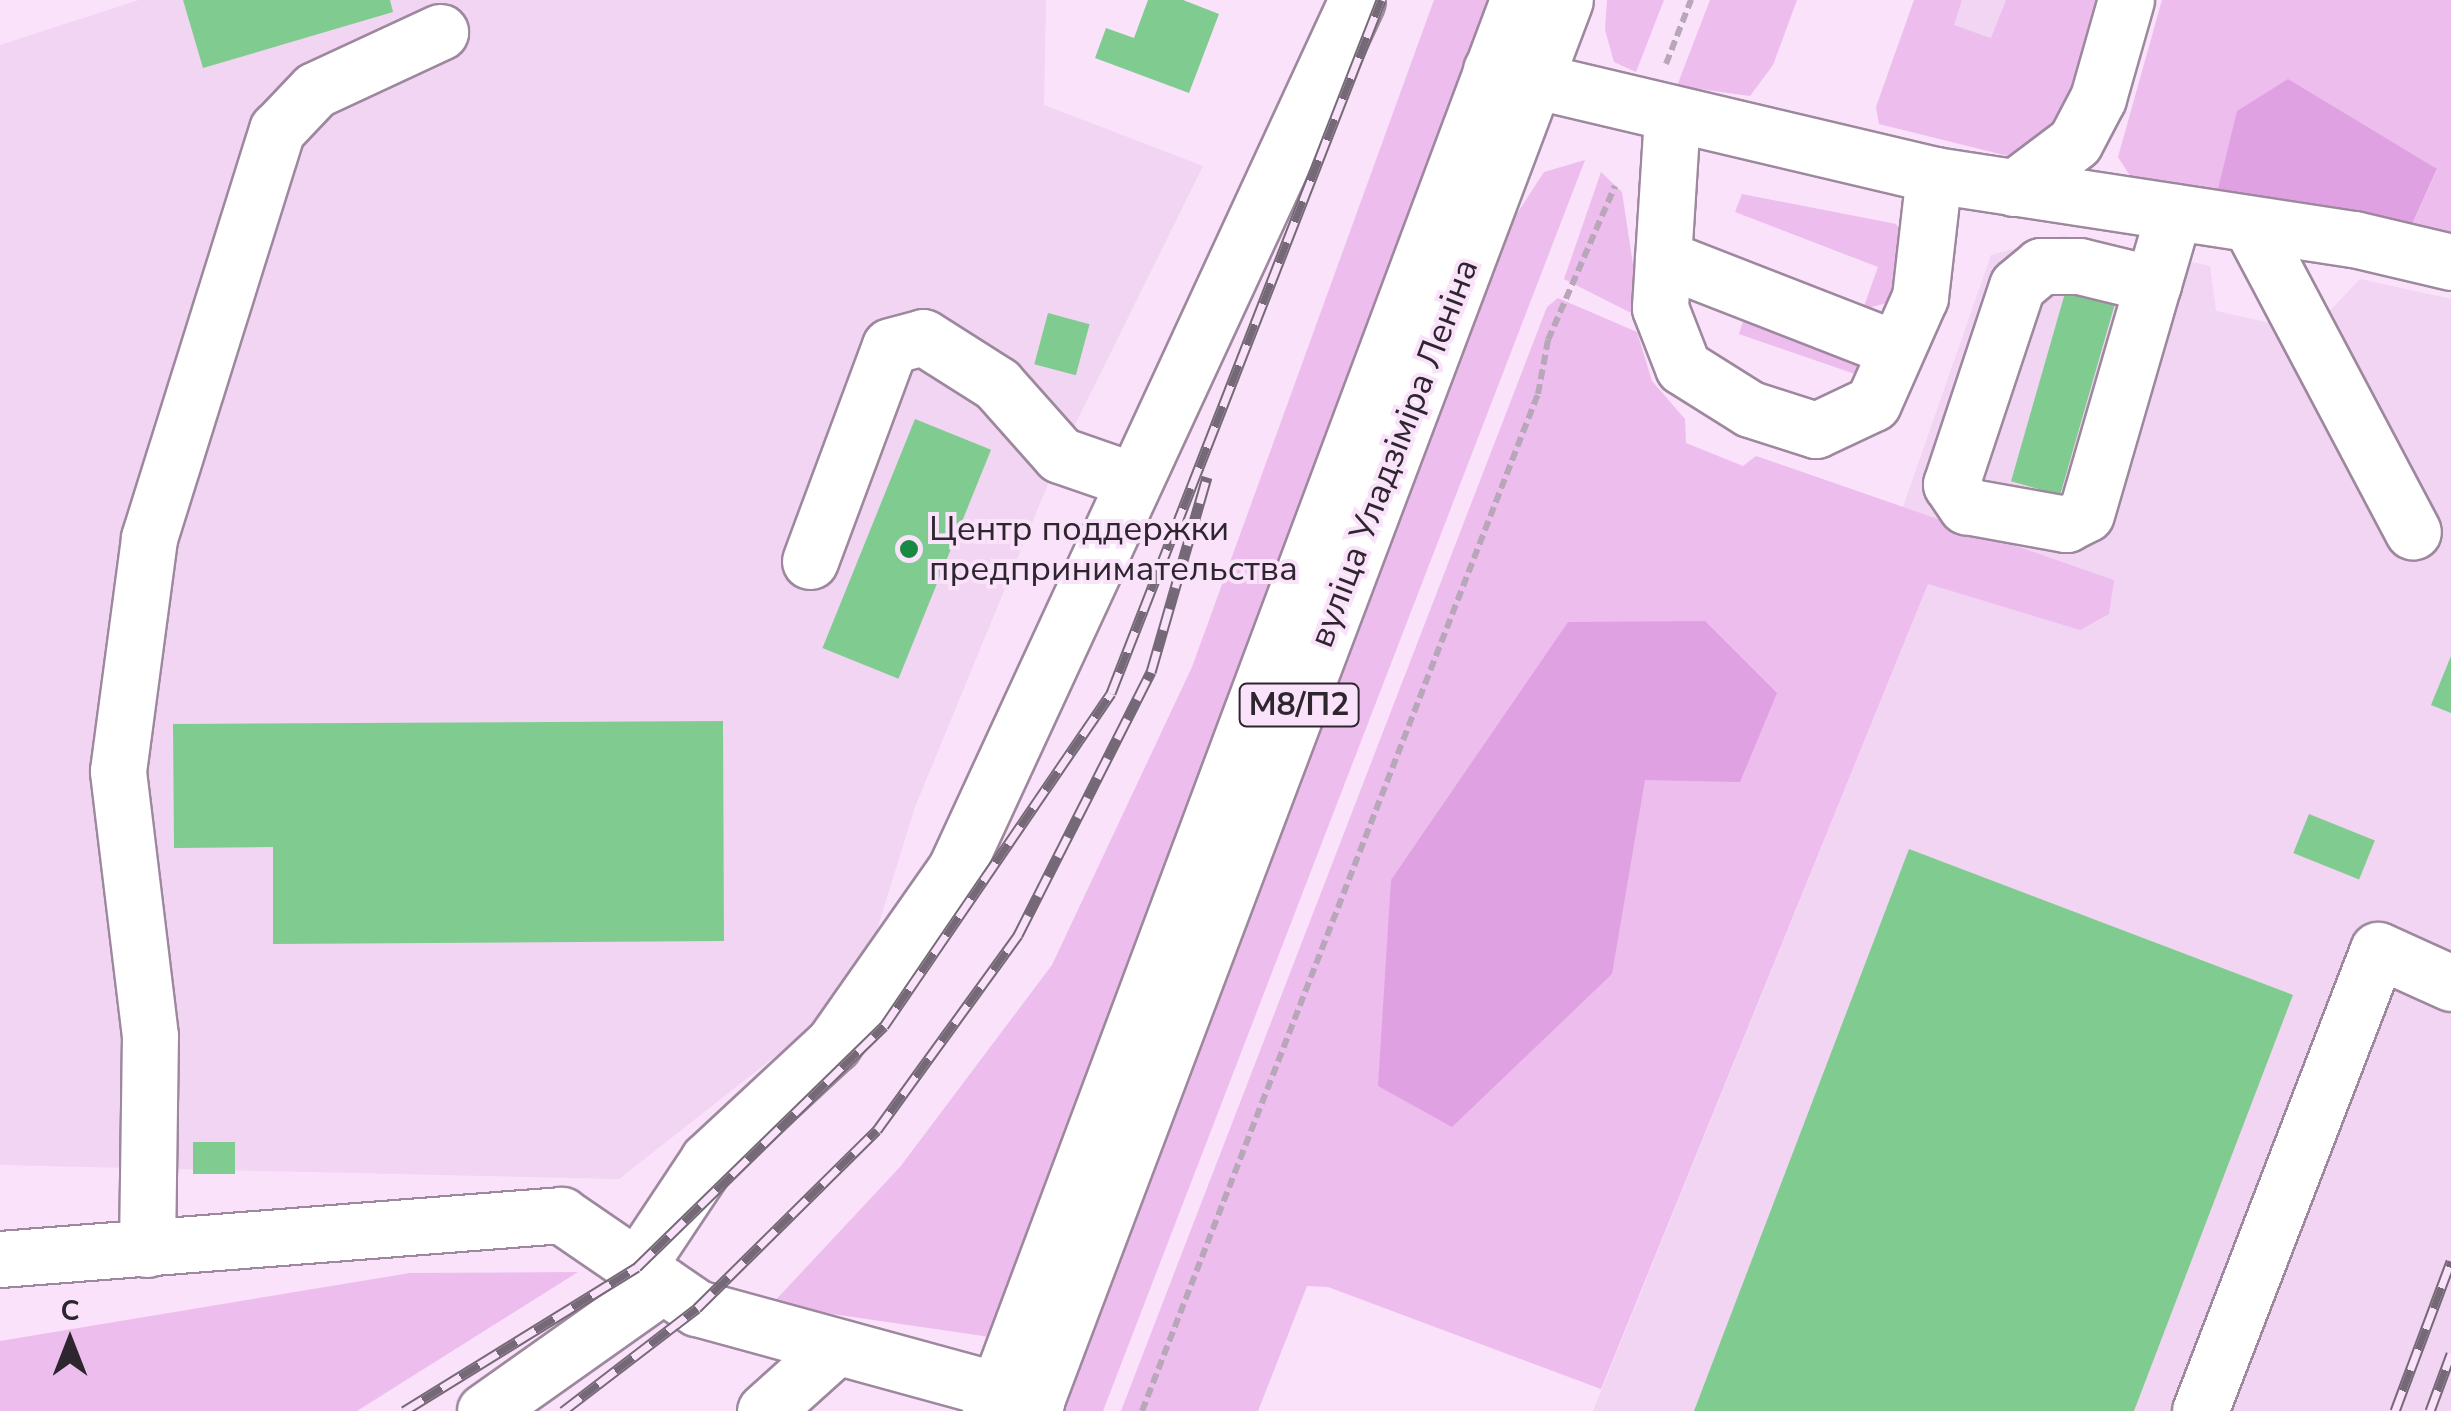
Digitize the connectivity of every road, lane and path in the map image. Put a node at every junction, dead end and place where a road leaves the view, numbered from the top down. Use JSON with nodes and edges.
{"nodes":[{"id":1,"x":1357,"y":0,"type":"edge"},
{"id":2,"x":1518,"y":0,"type":"edge"},
{"id":3,"x":1565,"y":0,"type":"edge"},
{"id":4,"x":1691,"y":0,"type":"edge"},
{"id":5,"x":2126,"y":0,"type":"edge"},
{"id":6,"x":440,"y":32,"type":"dead end"},
{"id":7,"x":1512,"y":76,"type":"junction"},
{"id":8,"x":1660,"y":112,"type":"junction"},
{"id":9,"x":1934,"y":175,"type":"junction"},
{"id":10,"x":1618,"y":180,"type":"dead end"},
{"id":11,"x":2014,"y":188,"type":"junction"},
{"id":12,"x":2174,"y":212,"type":"junction"},
{"id":13,"x":2250,"y":224,"type":"junction"},
{"id":14,"x":1663,"y":258,"type":"junction"},
{"id":15,"x":2451,"y":262,"type":"edge"},
{"id":16,"x":2154,"y":284,"type":"junction"},
{"id":17,"x":1896,"y":349,"type":"junction"},
{"id":18,"x":1132,"y":480,"type":"junction"},
{"id":19,"x":2413,"y":532,"type":"dead end"},
{"id":20,"x":810,"y":561,"type":"dead end"},
{"id":21,"x":2451,"y":983,"type":"edge"},
{"id":22,"x":147,"y":1248,"type":"junction"},
{"id":23,"x":0,"y":1259,"type":"edge"},
{"id":24,"x":650,"y":1276,"type":"junction"},
{"id":25,"x":836,"y":1348,"type":"junction"},
{"id":26,"x":1014,"y":1403,"type":"edge"},
{"id":27,"x":485,"y":1411,"type":"edge"},
{"id":28,"x":765,"y":1411,"type":"edge"},
{"id":29,"x":1142,"y":1411,"type":"edge"},
{"id":30,"x":2200,"y":1411,"type":"edge"}],
"edges":[{"from":1,"to":18,"type":"main road"},
{"from":2,"to":7,"type":"main road","name":"вуліца Уладзіміра Леніна","number":"М8/П2"},
{"from":3,"to":7,"type":"main road","name":"вуліца Уладзіміра Леніна","number":"М8/П2"},
{"from":4,"to":8,"type":"path"},
{"from":5,"to":11,"type":"main road"},
{"from":6,"to":22,"type":"main road"},
{"from":7,"to":8,"type":"main road"},
{"from":7,"to":26,"type":"main road","name":"вуліца Уладзіміра Леніна","number":"М8/П2"},
{"from":8,"to":9,"type":"main road"},
{"from":8,"to":14,"type":"main road"},
{"from":9,"to":11,"type":"main road"},
{"from":9,"to":17,"type":"main road"},
{"from":10,"to":29,"type":"path"},
{"from":11,"to":12,"type":"main road"},
{"from":12,"to":13,"type":"main road"},
{"from":12,"to":16,"type":"main road"},
{"from":13,"to":15,"type":"main road"},
{"from":13,"to":19,"type":"main road"},
{"from":14,"to":17,"type":"main road"},
{"from":14,"to":17,"type":"main road"},
{"from":16,"to":16,"type":"main road"},
{"from":18,"to":20,"type":"main road"},
{"from":18,"to":24,"type":"main road"},
{"from":21,"to":30,"type":"main road"},
{"from":22,"to":23,"type":"main road"},
{"from":22,"to":24,"type":"main road"},
{"from":24,"to":25,"type":"main road"},
{"from":24,"to":27,"type":"main road"},
{"from":25,"to":26,"type":"main road"},
{"from":25,"to":28,"type":"main road"}]}
